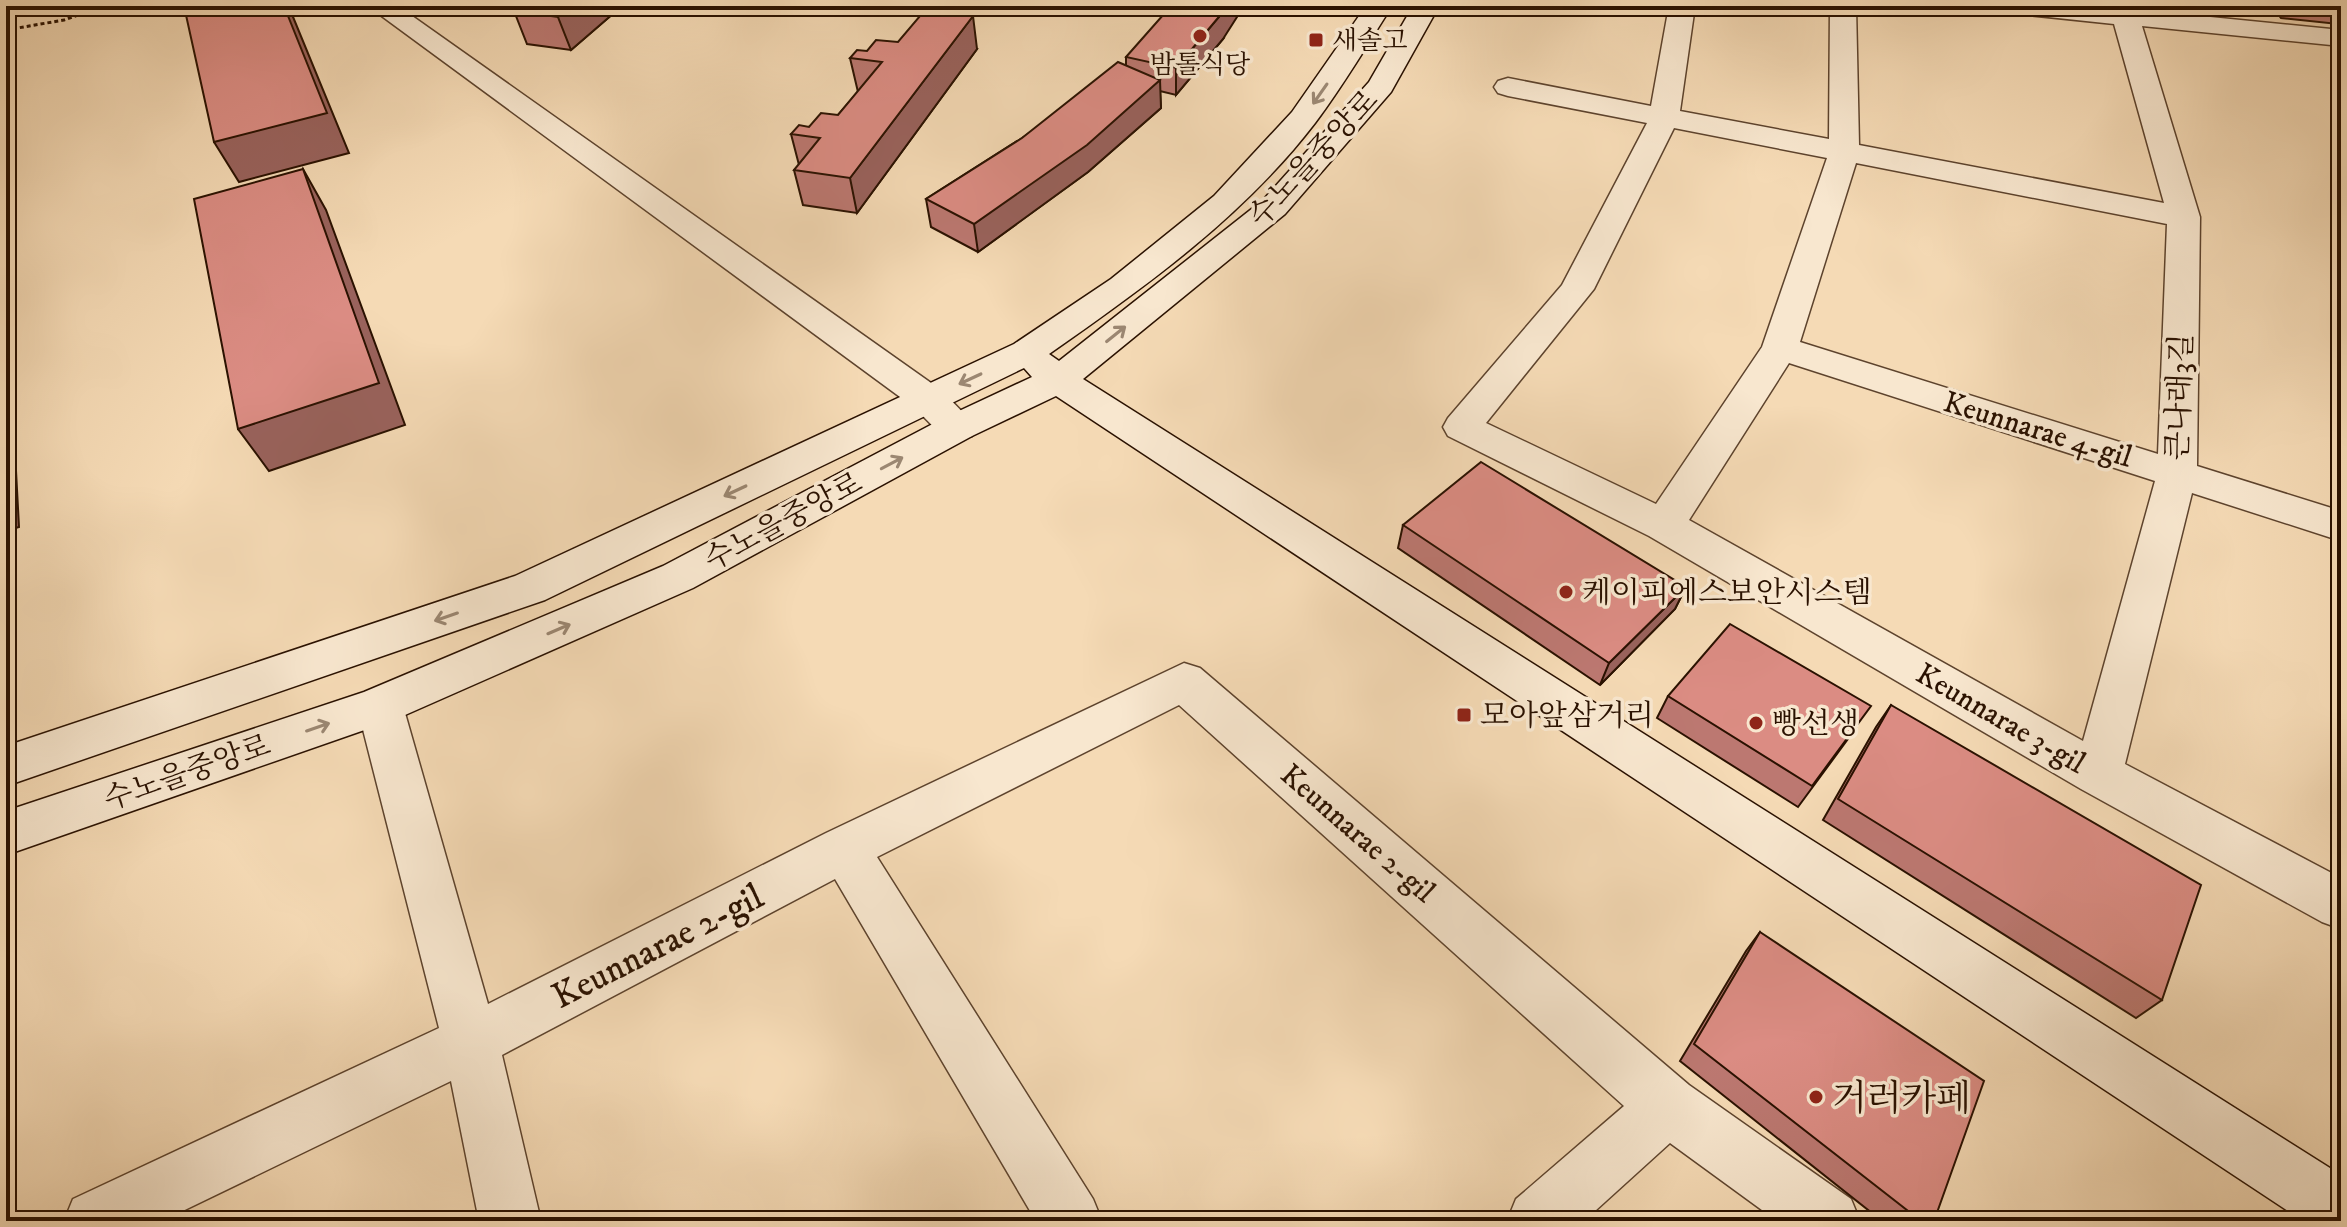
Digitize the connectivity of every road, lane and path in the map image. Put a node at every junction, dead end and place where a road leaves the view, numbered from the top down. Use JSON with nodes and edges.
{"nodes":[{"id":1,"x":103,"y":6,"type":"edge"},
{"id":2,"x":381,"y":6,"type":"edge"},
{"id":3,"x":1379,"y":6,"type":"edge"},
{"id":4,"x":1426,"y":6,"type":"edge"},
{"id":5,"x":1682,"y":6,"type":"edge"},
{"id":6,"x":1843,"y":6,"type":"edge"},
{"id":7,"x":2019,"y":6,"type":"edge"},
{"id":8,"x":2126,"y":17,"type":"junction"},
{"id":9,"x":6,"y":30,"type":"edge"},
{"id":10,"x":2341,"y":38,"type":"edge"},
{"id":11,"x":1508,"y":87,"type":"dead end"},
{"id":12,"x":1664,"y":118,"type":"junction"},
{"id":13,"x":1844,"y":153,"type":"junction"},
{"id":14,"x":2184,"y":217,"type":"junction"},
{"id":15,"x":1780,"y":348,"type":"junction"},
{"id":16,"x":1043,"y":366,"type":"junction"},
{"id":17,"x":928,"y":399,"type":"junction"},
{"id":18,"x":958,"y":427,"type":"junction"},
{"id":19,"x":2177,"y":473,"type":"junction"},
{"id":20,"x":1664,"y":525,"type":"junction"},
{"id":21,"x":2341,"y":526,"type":"edge"},
{"id":22,"x":380,"y":706,"type":"junction"},
{"id":23,"x":6,"y":766,"type":"edge"},
{"id":24,"x":2098,"y":774,"type":"junction"},
{"id":25,"x":6,"y":833,"type":"edge"},
{"id":26,"x":844,"y":849,"type":"junction"},
{"id":27,"x":2341,"y":905,"type":"edge"},
{"id":28,"x":471,"y":1042,"type":"junction"},
{"id":29,"x":1668,"y":1106,"type":"junction"},
{"id":30,"x":2341,"y":1210,"type":"edge"},
{"id":31,"x":95,"y":1221,"type":"edge"},
{"id":32,"x":510,"y":1221,"type":"edge"},
{"id":33,"x":1071,"y":1221,"type":"edge"},
{"id":34,"x":1538,"y":1221,"type":"edge"},
{"id":35,"x":1829,"y":1221,"type":"edge"}],
"edges":[{"from":1,"to":9,"type":"path"},
{"from":2,"to":17,"type":"street"},
{"from":3,"to":16,"type":"street","name":"수노을중앙로","one_way":true},
{"from":16,"to":4,"type":"street","name":"수노을중앙로","one_way":true},
{"from":5,"to":12,"type":"street","name":"Keunnarae 3-gil"},
{"from":6,"to":13,"type":"street"},
{"from":7,"to":8,"type":"street"},
{"from":8,"to":10,"type":"street"},
{"from":8,"to":14,"type":"street","name":"큰나래3길"},
{"from":11,"to":12,"type":"street"},
{"from":12,"to":13,"type":"street"},
{"from":12,"to":20,"type":"street","name":"Keunnarae 3-gil"},
{"from":13,"to":14,"type":"street"},
{"from":13,"to":15,"type":"street"},
{"from":14,"to":19,"type":"street","name":"큰나래3길"},
{"from":15,"to":19,"type":"street","name":"Keunnarae 4-gil"},
{"from":15,"to":20,"type":"street"},
{"from":16,"to":17,"type":"street","name":"수노을중앙로","one_way":true},
{"from":16,"to":18,"type":"street","name":"수노을중앙로"},
{"from":16,"to":30,"type":"street"},
{"from":17,"to":18,"type":"street"},
{"from":17,"to":23,"type":"street","name":"수노을중앙로","one_way":true},
{"from":22,"to":18,"type":"street","name":"수노을중앙로","one_way":true},
{"from":19,"to":21,"type":"street","name":"Keunnarae 4-gil"},
{"from":19,"to":24,"type":"street","name":"큰나래3길"},
{"from":20,"to":24,"type":"street","name":"Keunnarae 3-gil"},
{"from":25,"to":22,"type":"street","name":"수노을중앙로","one_way":true},
{"from":22,"to":28,"type":"street"},
{"from":24,"to":27,"type":"street","name":"Keunnarae 3-gil"},
{"from":26,"to":28,"type":"street","name":"Keunnarae 2-gil"},
{"from":26,"to":29,"type":"street","name":"Keunnarae 2-gil"},
{"from":26,"to":33,"type":"street"},
{"from":28,"to":31,"type":"street","name":"Keunnarae 2-gil"},
{"from":28,"to":32,"type":"street"},
{"from":29,"to":34,"type":"street"},
{"from":29,"to":35,"type":"street","name":"Keunnarae 2-gil"}]}
